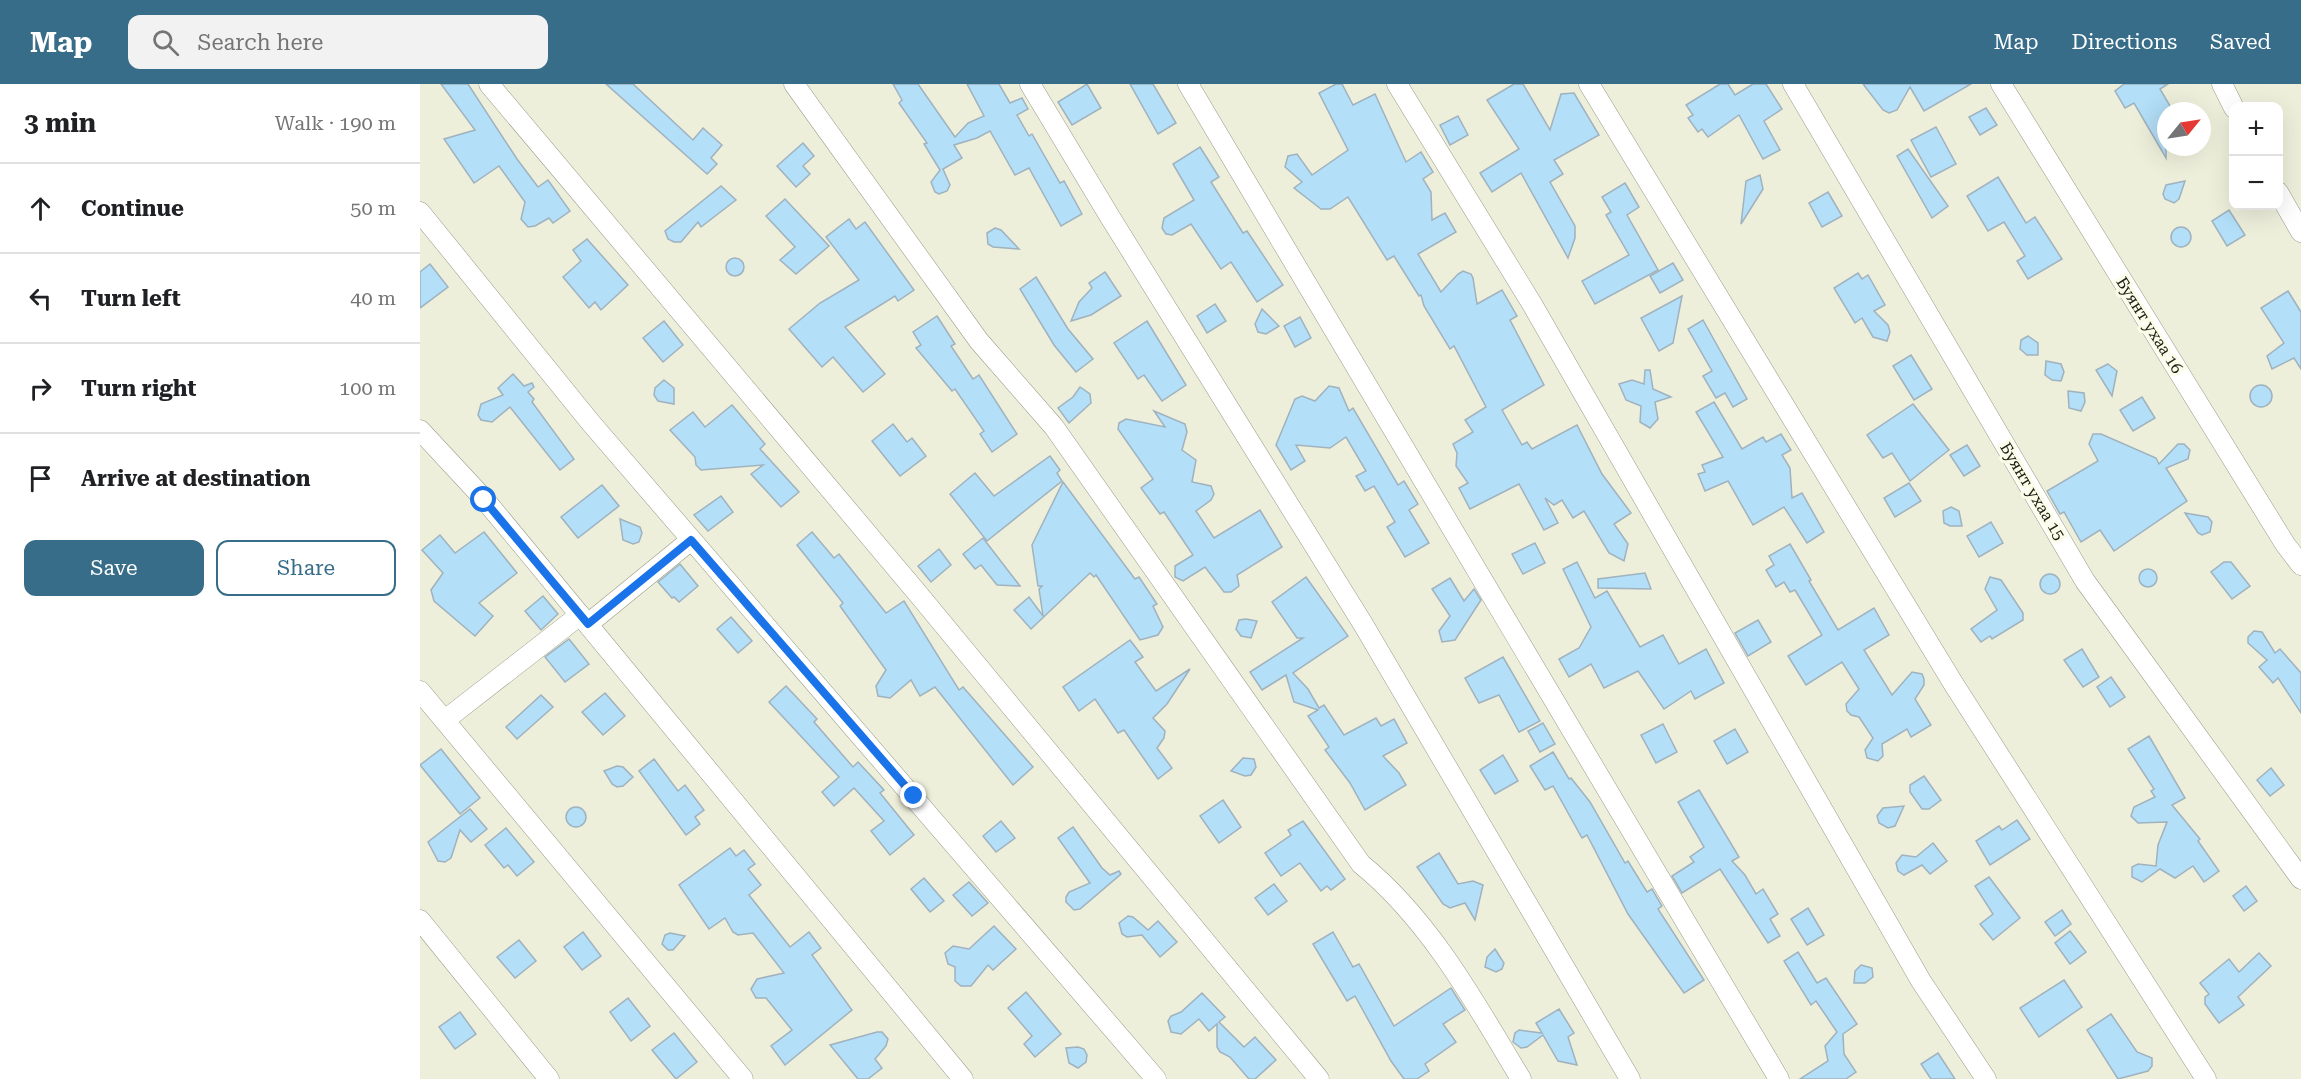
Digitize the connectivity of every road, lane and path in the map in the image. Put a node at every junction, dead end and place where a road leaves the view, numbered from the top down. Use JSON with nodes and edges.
{"nodes":[{"id":1,"x":489,"y":84,"type":"edge"},
{"id":2,"x":794,"y":84,"type":"edge"},
{"id":3,"x":1030,"y":84,"type":"edge"},
{"id":4,"x":1188,"y":84,"type":"edge"},
{"id":5,"x":1397,"y":84,"type":"edge"},
{"id":6,"x":1589,"y":84,"type":"edge"},
{"id":7,"x":1792,"y":84,"type":"edge"},
{"id":8,"x":2001,"y":84,"type":"edge"},
{"id":9,"x":2222,"y":84,"type":"edge"},
{"id":10,"x":2231,"y":102,"type":"edge"},
{"id":11,"x":2283,"y":201,"type":"edge"},
{"id":12,"x":420,"y":212,"type":"edge"},
{"id":13,"x":2301,"y":232,"type":"edge"},
{"id":14,"x":420,"y":430,"type":"edge"},
{"id":15,"x":691,"y":540,"type":"junction"},
{"id":16,"x":2301,"y":565,"type":"edge"},
{"id":17,"x":584,"y":619,"type":"junction"},
{"id":18,"x":420,"y":691,"type":"edge"},
{"id":19,"x":445,"y":720,"type":"junction"},
{"id":20,"x":2301,"y":879,"type":"edge"},
{"id":21,"x":420,"y":920,"type":"edge"},
{"id":22,"x":549,"y":1079,"type":"edge"},
{"id":23,"x":743,"y":1079,"type":"edge"},
{"id":24,"x":963,"y":1079,"type":"edge"},
{"id":25,"x":1156,"y":1079,"type":"edge"},
{"id":26,"x":1319,"y":1079,"type":"edge"},
{"id":27,"x":1521,"y":1079,"type":"edge"},
{"id":28,"x":1630,"y":1079,"type":"edge"},
{"id":29,"x":1779,"y":1079,"type":"edge"},
{"id":30,"x":1986,"y":1079,"type":"edge"},
{"id":31,"x":2206,"y":1079,"type":"edge"}],
"edges":[{"from":1,"to":26,"type":"street"},
{"from":2,"to":27,"type":"street"},
{"from":3,"to":28,"type":"street"},
{"from":4,"to":29,"type":"street"},
{"from":5,"to":30,"type":"street"},
{"from":6,"to":31,"type":"street"},
{"from":7,"to":20,"type":"street","name":"Буянт ухаа 15"},
{"from":8,"to":16,"type":"street","name":"Буянт ухаа 16"},
{"from":9,"to":10,"type":"street"},
{"from":11,"to":13,"type":"street"},
{"from":12,"to":15,"type":"street"},
{"from":14,"to":17,"type":"street"},
{"from":15,"to":17,"type":"street"},
{"from":15,"to":25,"type":"street"},
{"from":17,"to":19,"type":"street"},
{"from":17,"to":24,"type":"street"},
{"from":18,"to":19,"type":"street"},
{"from":19,"to":23,"type":"street"},
{"from":21,"to":22,"type":"street"}]}
